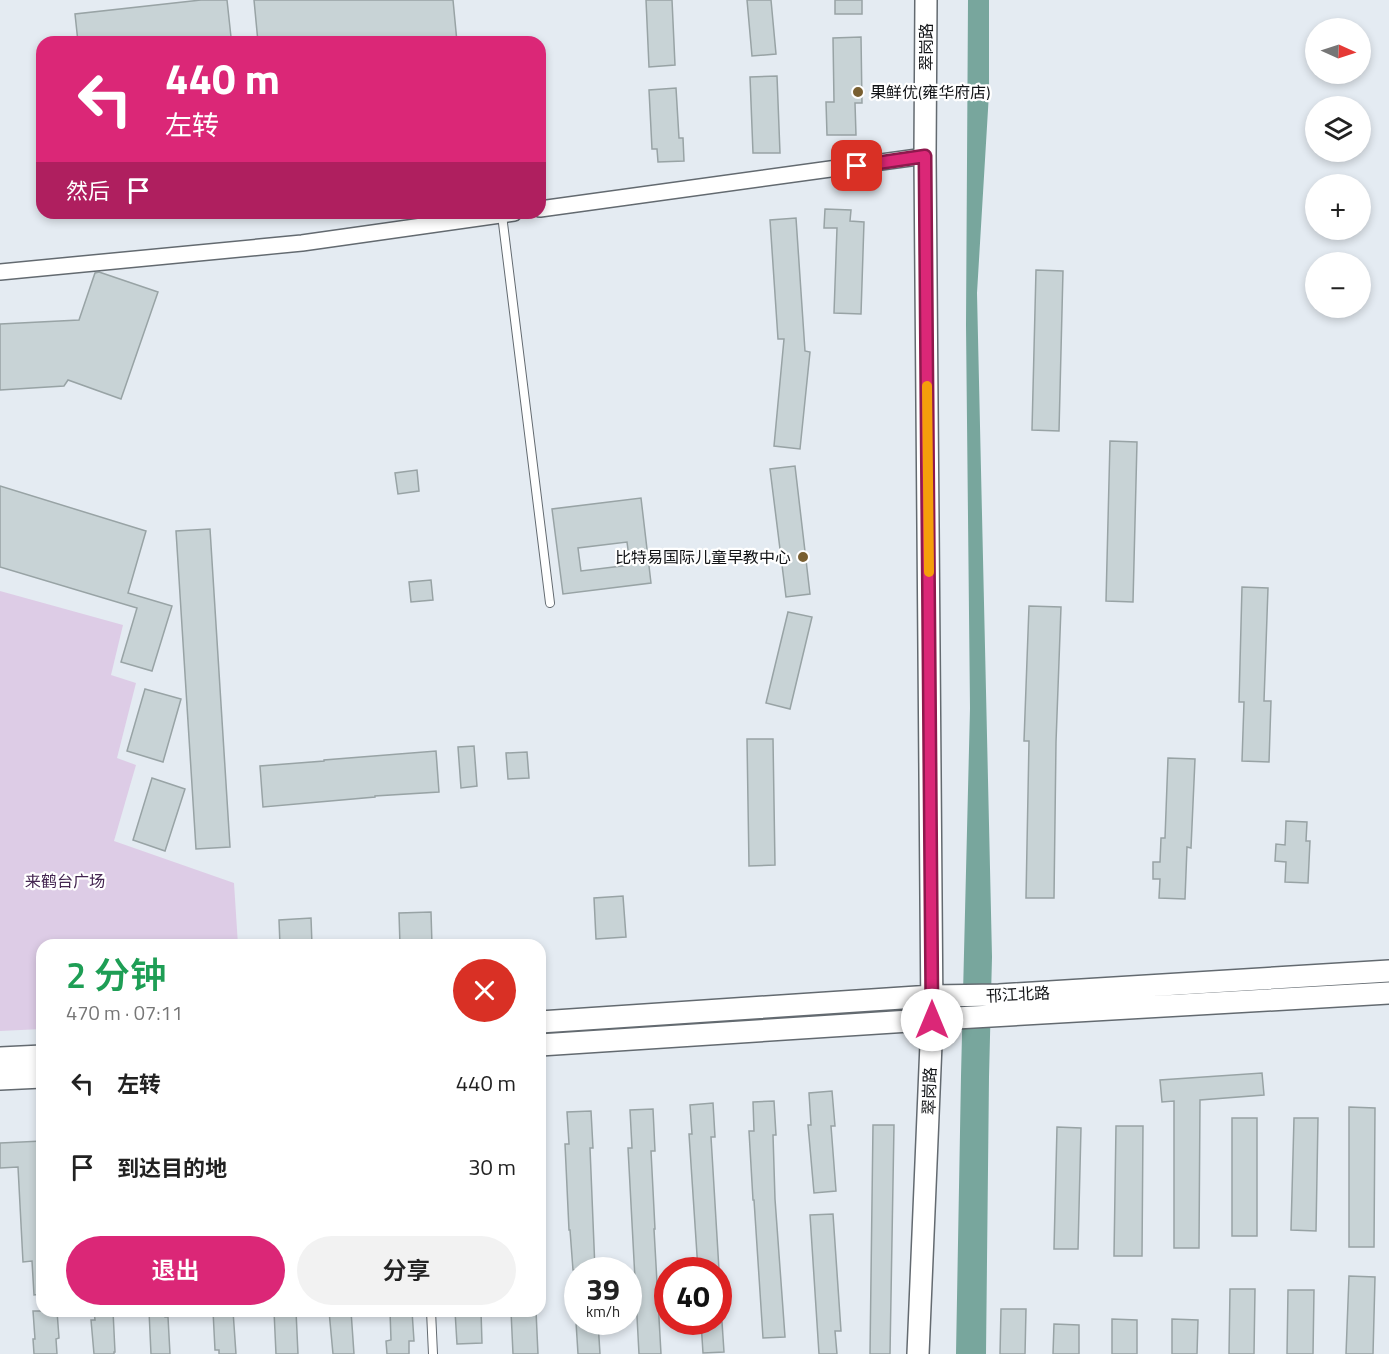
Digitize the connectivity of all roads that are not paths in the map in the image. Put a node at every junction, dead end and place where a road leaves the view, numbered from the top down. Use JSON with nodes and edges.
{"nodes":[{"id":1,"x":926,"y":0,"type":"edge"},
{"id":2,"x":925,"y":156,"type":"junction"},
{"id":3,"x":546,"y":209,"type":"edge"},
{"id":4,"x":472,"y":219,"type":"edge"},
{"id":5,"x":509,"y":219,"type":"edge"},
{"id":6,"x":0,"y":272,"type":"edge"},
{"id":7,"x":550,"y":603,"type":"dead end"},
{"id":8,"x":1389,"y":971,"type":"edge"},
{"id":9,"x":1389,"y":993,"type":"edge"},
{"id":10,"x":932,"y":996,"type":"junction"},
{"id":11,"x":1002,"y":1005,"type":"junction"},
{"id":12,"x":932,"y":1020,"type":"junction"},
{"id":13,"x":546,"y":1022,"type":"edge"},
{"id":14,"x":546,"y":1045,"type":"edge"},
{"id":15,"x":36,"y":1056,"type":"edge"},
{"id":16,"x":0,"y":1058,"type":"edge"},
{"id":17,"x":36,"y":1077,"type":"edge"},
{"id":18,"x":0,"y":1079,"type":"edge"},
{"id":19,"x":431,"y":1317,"type":"edge"},
{"id":20,"x":433,"y":1354,"type":"edge"},
{"id":21,"x":918,"y":1354,"type":"edge"}],
"edges":[{"from":1,"to":2,"type":"main road","name":"翠岗路"},
{"from":2,"to":3,"type":"street"},
{"from":2,"to":10,"type":"main road","name":"翠岗路"},
{"from":4,"to":6,"type":"street"},
{"from":5,"to":7,"type":"lane"},
{"from":8,"to":11,"type":"main road","name":"邗江北路"},
{"from":9,"to":11,"type":"main road","name":"邗江北路"},
{"from":10,"to":11,"type":"main road","name":"邗江北路"},
{"from":10,"to":12,"type":"main road","name":"翠岗路"},
{"from":10,"to":13,"type":"main road","name":"邗江北路"},
{"from":11,"to":12,"type":"main road","name":"邗江北路"},
{"from":12,"to":14,"type":"main road","name":"邗江北路"},
{"from":12,"to":21,"type":"main road","name":"翠岗路"},
{"from":15,"to":16,"type":"main road"},
{"from":17,"to":18,"type":"main road"},
{"from":19,"to":20,"type":"lane"}]}
